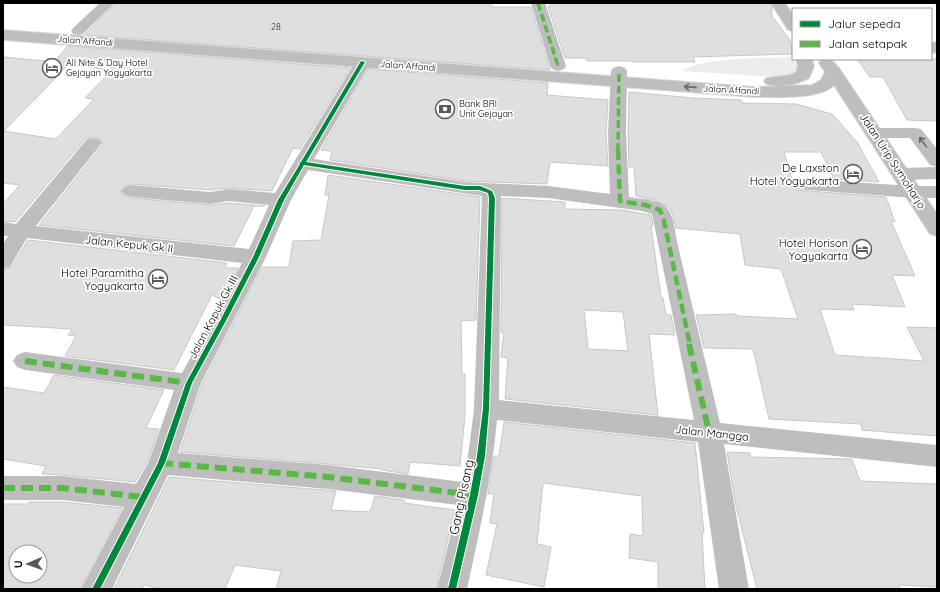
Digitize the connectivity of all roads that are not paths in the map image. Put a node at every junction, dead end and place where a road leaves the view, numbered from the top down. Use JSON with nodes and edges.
{"nodes":[{"id":1,"x":108,"y":3,"type":"edge"},
{"id":2,"x":538,"y":3,"type":"edge"},
{"id":3,"x":778,"y":3,"type":"edge"},
{"id":4,"x":3,"y":25,"type":"edge"},
{"id":5,"x":792,"y":25,"type":"edge"},
{"id":6,"x":3,"y":35,"type":"edge"},
{"id":7,"x":74,"y":36,"type":"junction"},
{"id":8,"x":366,"y":57,"type":"junction"},
{"id":9,"x":804,"y":60,"type":"edge"},
{"id":10,"x":829,"y":65,"type":"edge"},
{"id":11,"x":558,"y":66,"type":"junction"},
{"id":12,"x":620,"y":76,"type":"junction"},
{"id":13,"x":752,"y":81,"type":"junction"},
{"id":14,"x":813,"y":91,"type":"junction"},
{"id":15,"x":861,"y":113,"type":"junction"},
{"id":16,"x":875,"y":133,"type":"junction"},
{"id":17,"x":93,"y":143,"type":"dead end"},
{"id":18,"x":937,"y":161,"type":"edge"},
{"id":19,"x":302,"y":163,"type":"junction"},
{"id":20,"x":937,"y":173,"type":"edge"},
{"id":21,"x":902,"y":174,"type":"junction"},
{"id":22,"x":803,"y":185,"type":"dead end"},
{"id":23,"x":487,"y":190,"type":"junction"},
{"id":24,"x":131,"y":191,"type":"dead end"},
{"id":25,"x":913,"y":192,"type":"junction"},
{"id":26,"x":937,"y":192,"type":"edge"},
{"id":27,"x":281,"y":200,"type":"junction"},
{"id":28,"x":620,"y":201,"type":"junction"},
{"id":29,"x":937,"y":229,"type":"edge"},
{"id":30,"x":12,"y":230,"type":"edge"},
{"id":31,"x":256,"y":257,"type":"junction"},
{"id":32,"x":3,"y":262,"type":"edge"},
{"id":33,"x":25,"y":360,"type":"dead end"},
{"id":34,"x":189,"y":383,"type":"junction"},
{"id":35,"x":486,"y":409,"type":"junction"},
{"id":36,"x":710,"y":432,"type":"junction"},
{"id":37,"x":937,"y":456,"type":"edge"},
{"id":38,"x":161,"y":463,"type":"junction"},
{"id":39,"x":3,"y":488,"type":"edge"},
{"id":40,"x":474,"y":496,"type":"junction"},
{"id":41,"x":143,"y":497,"type":"junction"},
{"id":42,"x":96,"y":589,"type":"edge"},
{"id":43,"x":452,"y":589,"type":"edge"},
{"id":44,"x":734,"y":589,"type":"edge"}],
"edges":[{"from":1,"to":7,"type":"street"},
{"from":2,"to":11,"type":"street"},
{"from":3,"to":5,"type":"street"},
{"from":4,"to":7,"type":"street","name":"Jalan Affandi"},
{"from":6,"to":7,"type":"street","name":"Jalan Affandi"},
{"from":7,"to":8,"type":"street","name":"Jalan Affandi"},
{"from":8,"to":11,"type":"street","name":"Jalan Affandi"},
{"from":8,"to":12,"type":"street","name":"Jalan Affandi"},
{"from":8,"to":19,"type":"street","name":"Jalan Kapuk Gk III"},
{"from":9,"to":13,"type":"street"},
{"from":10,"to":14,"type":"street"},
{"from":10,"to":15,"type":"street","name":"Jalan Urip Sumoharjo"},
{"from":11,"to":12,"type":"street","name":"Jalan Affandi"},
{"from":12,"to":13,"type":"street","name":"Jalan Affandi"},
{"from":14,"to":12,"type":"street","name":"Jalan Affandi","one_way":true},
{"from":12,"to":28,"type":"street"},
{"from":13,"to":14,"type":"street"},
{"from":14,"to":15,"type":"street"},
{"from":15,"to":16,"type":"street","name":"Jalan Urip Sumoharjo"},
{"from":18,"to":16,"type":"street","one_way":true},
{"from":16,"to":21,"type":"street","name":"Jalan Urip Sumoharjo"},
{"from":17,"to":30,"type":"street"},
{"from":19,"to":23,"type":"street"},
{"from":19,"to":27,"type":"street","name":"Jalan Kapuk Gk III"},
{"from":20,"to":21,"type":"street"},
{"from":21,"to":25,"type":"street","name":"Jalan Urip Sumoharjo"},
{"from":22,"to":25,"type":"street"},
{"from":23,"to":28,"type":"street"},
{"from":23,"to":35,"type":"street","name":"Gang Pisang"},
{"from":24,"to":27,"type":"street"},
{"from":25,"to":26,"type":"street"},
{"from":25,"to":29,"type":"street","name":"Jalan Urip Sumoharjo"},
{"from":27,"to":31,"type":"street","name":"Jalan Kapuk Gk III"},
{"from":28,"to":36,"type":"street"},
{"from":30,"to":31,"type":"street","name":"Jalan Kepuk Gk II"},
{"from":30,"to":32,"type":"street"},
{"from":31,"to":34,"type":"street","name":"Jalan Kapuk Gk III"},
{"from":33,"to":34,"type":"street"},
{"from":34,"to":38,"type":"street","name":"Jalan Kapuk Gk III"},
{"from":35,"to":36,"type":"street","name":"Jalan Mangga"},
{"from":35,"to":40,"type":"street","name":"Gang Pisang"},
{"from":36,"to":37,"type":"street","name":"Jalan Mangga"},
{"from":36,"to":44,"type":"street"},
{"from":38,"to":40,"type":"street"},
{"from":38,"to":41,"type":"street","name":"Jalan Kapuk Gk III"},
{"from":39,"to":41,"type":"street"},
{"from":40,"to":43,"type":"street","name":"Gang Pisang"},
{"from":41,"to":42,"type":"street","name":"Jalan Kapuk Gk III"}]}
